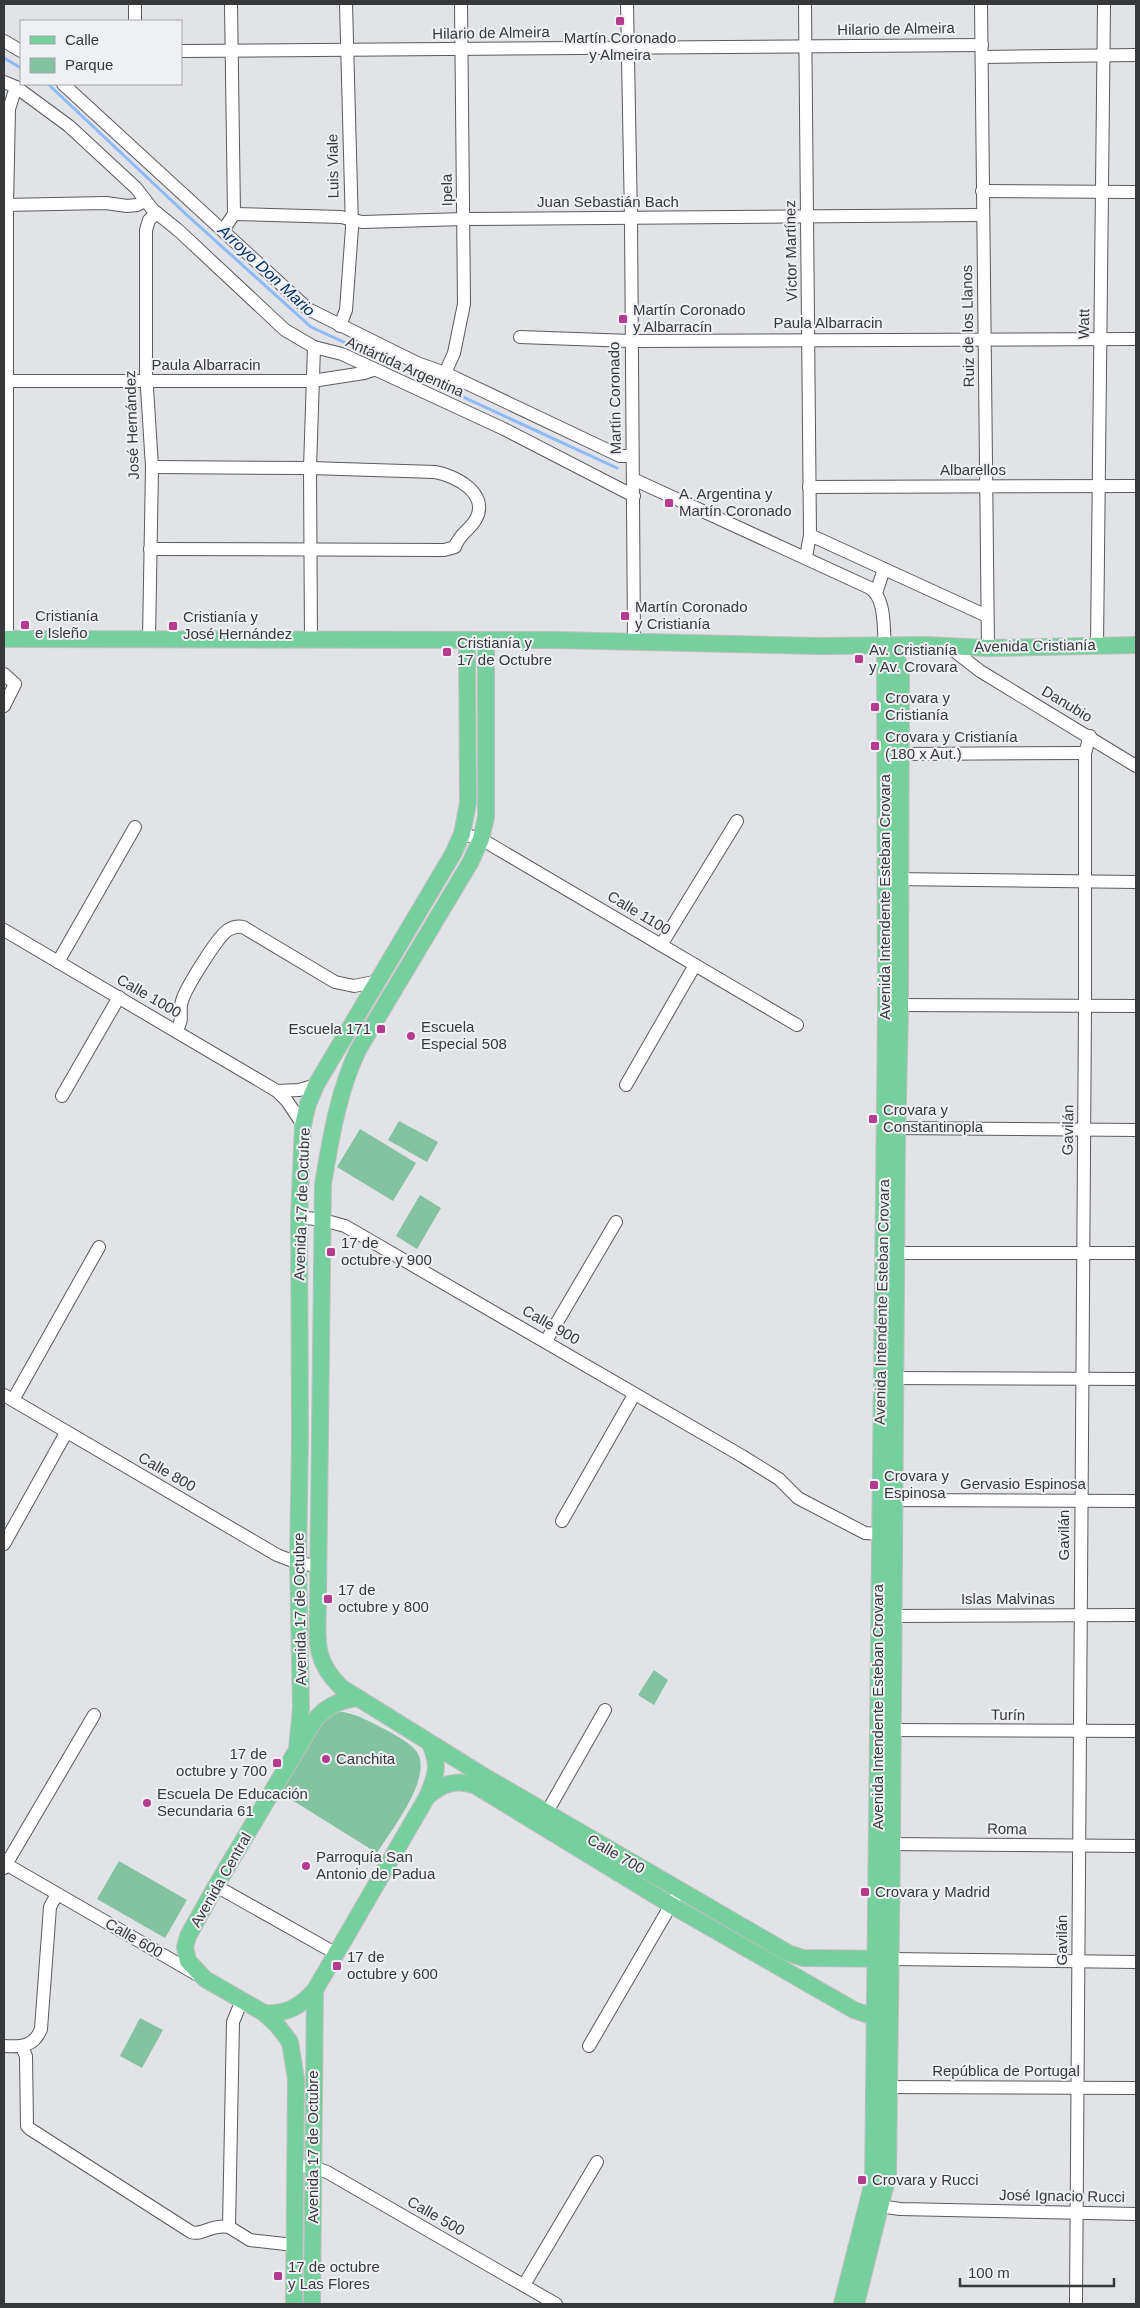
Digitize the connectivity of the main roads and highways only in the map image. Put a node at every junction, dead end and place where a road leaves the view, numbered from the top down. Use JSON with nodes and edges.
{"nodes":[{"id":1,"x":6,"y":639,"type":"edge"},
{"id":2,"x":467,"y":642,"type":"junction"},
{"id":3,"x":486,"y":642,"type":"junction"},
{"id":4,"x":885,"y":645,"type":"junction"},
{"id":5,"x":1136,"y":645,"type":"edge"},
{"id":6,"x":893,"y":879,"type":"junction"},
{"id":7,"x":887,"y":1500,"type":"junction"},
{"id":8,"x":886,"y":1616,"type":"junction"},
{"id":9,"x":357,"y":1698,"type":"junction"},
{"id":10,"x":430,"y":1744,"type":"junction"},
{"id":11,"x":297,"y":1749,"type":"junction"},
{"id":12,"x":427,"y":1797,"type":"junction"},
{"id":13,"x":543,"y":1819,"type":"junction"},
{"id":14,"x":675,"y":1898,"type":"junction"},
{"id":15,"x":883,"y":1959,"type":"junction"},
{"id":16,"x":205,"y":1979,"type":"joint"},
{"id":17,"x":315,"y":1990,"type":"junction"},
{"id":18,"x":264,"y":2012,"type":"junction"},
{"id":19,"x":882,"y":2017,"type":"junction"},
{"id":20,"x":874,"y":2206,"type":"junction"},
{"id":21,"x":294,"y":2304,"type":"edge"},
{"id":22,"x":312,"y":2304,"type":"edge"},
{"id":23,"x":842,"y":2304,"type":"edge"},
{"id":24,"x":856,"y":2304,"type":"edge"}],
"edges":[{"from":1,"to":2,"type":"main road","name":"Avenida Cristianía"},
{"from":2,"to":3,"type":"main road","name":"Avenida Cristianía"},
{"from":2,"to":11,"type":"main road","name":"Avenida 17 de Octubre"},
{"from":3,"to":4,"type":"main road","name":"Avenida Cristianía"},
{"from":3,"to":9,"type":"main road","name":"Avenida 17 de Octubre"},
{"from":4,"to":5,"type":"main road","name":"Avenida Cristianía"},
{"from":4,"to":6,"type":"main road","name":"Avenida Intendente Esteban Crovara"},
{"from":4,"to":6,"type":"main road","name":"Avenida Intendente Esteban Crovara"},
{"from":6,"to":7,"type":"main road","name":"Avenida Intendente Esteban Crovara"},
{"from":7,"to":8,"type":"main road","name":"Avenida Intendente Esteban Crovara"},
{"from":7,"to":8,"type":"main road","name":"Avenida Intendente Esteban Crovara"},
{"from":8,"to":15,"type":"main road","name":"Avenida Intendente Esteban Crovara"},
{"from":9,"to":10,"type":"main road","name":"Calle 700"},
{"from":9,"to":11,"type":"main road","name":"Avenida Central"},
{"from":10,"to":12,"type":"main road"},
{"from":10,"to":13,"type":"main road","name":"Calle 700"},
{"from":11,"to":16,"type":"main road","name":"Avenida Central"},
{"from":12,"to":13,"type":"main road","name":"Calle 700"},
{"from":12,"to":17,"type":"main road"},
{"from":13,"to":14,"type":"main road","name":"Calle 700"},
{"from":14,"to":15,"type":"main road","name":"Calle 700"},
{"from":14,"to":19,"type":"main road","name":"Calle 700"},
{"from":15,"to":19,"type":"main road","name":"Avenida Intendente Esteban Crovara"},
{"from":16,"to":18,"type":"main road","name":"Calle 600"},
{"from":17,"to":18,"type":"main road"},
{"from":17,"to":22,"type":"main road","name":"Avenida 17 de Octubre"},
{"from":18,"to":21,"type":"main road","name":"Avenida 17 de Octubre"},
{"from":19,"to":20,"type":"main road","name":"Avenida Intendente Esteban Crovara"},
{"from":20,"to":23,"type":"main road","name":"Avenida Intendente Esteban Crovara"},
{"from":20,"to":24,"type":"main road","name":"Avenida Intendente Esteban Crovara"}]}
